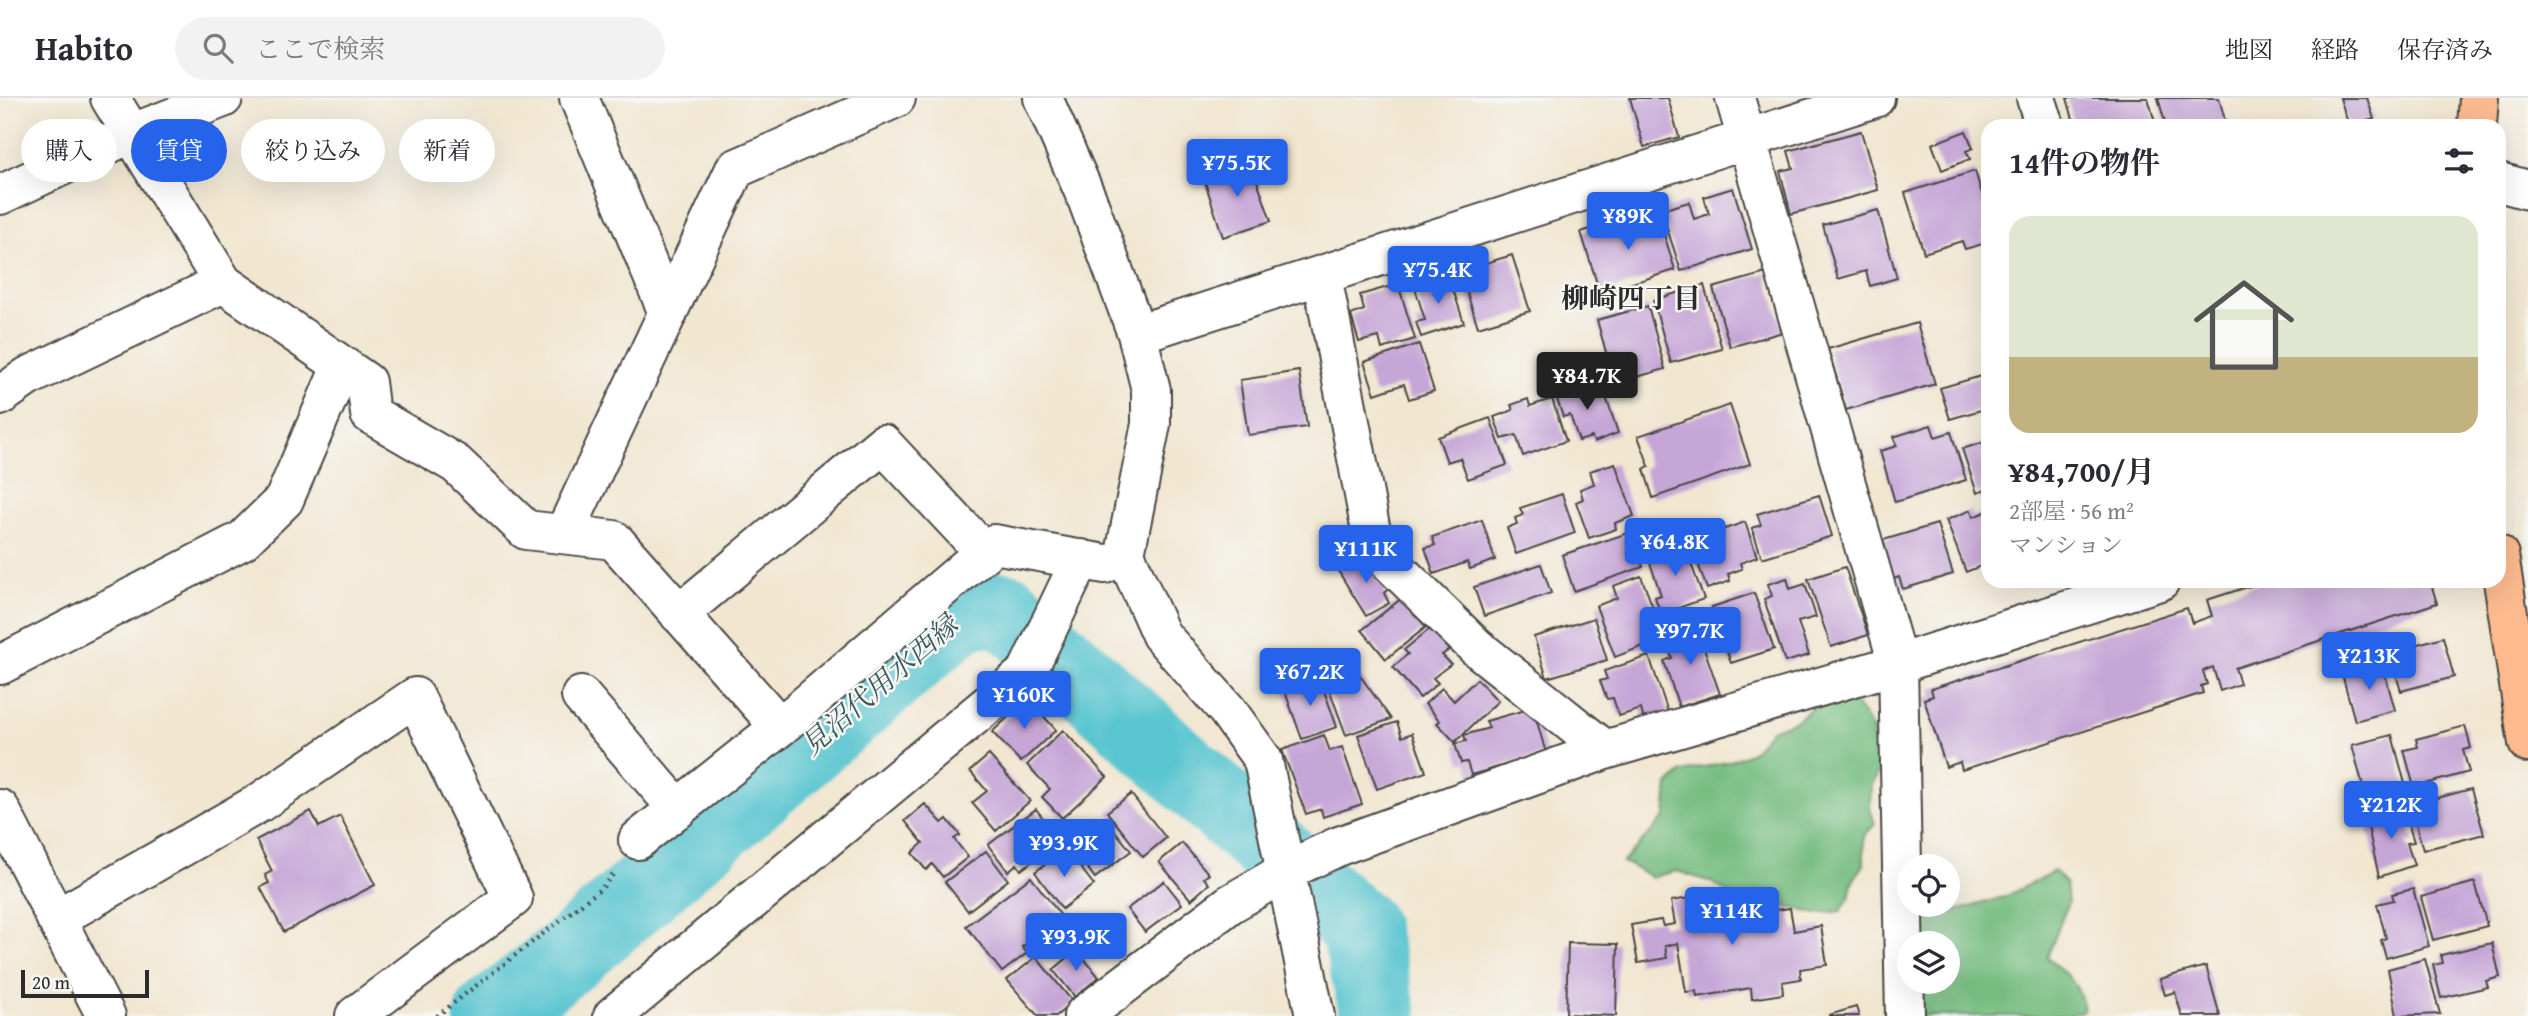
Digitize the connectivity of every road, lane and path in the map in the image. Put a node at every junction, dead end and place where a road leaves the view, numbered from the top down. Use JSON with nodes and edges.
{"nodes":[{"id":1,"x":110,"y":98,"type":"edge"},
{"id":2,"x":579,"y":98,"type":"edge"},
{"id":3,"x":896,"y":98,"type":"edge"},
{"id":4,"x":1043,"y":98,"type":"edge"},
{"id":5,"x":1735,"y":98,"type":"edge"},
{"id":6,"x":1875,"y":98,"type":"edge"},
{"id":7,"x":2036,"y":98,"type":"edge"},
{"id":8,"x":2479,"y":98,"type":"edge"},
{"id":9,"x":222,"y":99,"type":"edge"},
{"id":10,"x":2043,"y":119,"type":"edge"},
{"id":11,"x":2478,"y":119,"type":"edge"},
{"id":12,"x":130,"y":134,"type":"junction"},
{"id":13,"x":1746,"y":140,"type":"junction"},
{"id":14,"x":2506,"y":184,"type":"edge"},
{"id":15,"x":2528,"y":190,"type":"edge"},
{"id":16,"x":0,"y":195,"type":"edge"},
{"id":17,"x":1322,"y":276,"type":"junction"},
{"id":18,"x":223,"y":283,"type":"junction"},
{"id":19,"x":668,"y":313,"type":"junction"},
{"id":20,"x":1138,"y":334,"type":"junction"},
{"id":21,"x":341,"y":367,"type":"junction"},
{"id":22,"x":0,"y":396,"type":"edge"},
{"id":23,"x":564,"y":534,"type":"junction"},
{"id":24,"x":984,"y":552,"type":"junction"},
{"id":25,"x":1132,"y":568,"type":"junction"},
{"id":26,"x":1074,"y":576,"type":"junction"},
{"id":27,"x":2138,"y":588,"type":"edge"},
{"id":28,"x":2504,"y":588,"type":"edge"},
{"id":29,"x":679,"y":614,"type":"junction"},
{"id":30,"x":1898,"y":664,"type":"junction"},
{"id":31,"x":0,"y":665,"type":"edge"},
{"id":32,"x":581,"y":696,"type":"dead end"},
{"id":33,"x":780,"y":727,"type":"junction"},
{"id":34,"x":2528,"y":743,"type":"edge"},
{"id":35,"x":1605,"y":750,"type":"junction"},
{"id":36,"x":678,"y":809,"type":"junction"},
{"id":37,"x":4,"y":828,"type":"edge"},
{"id":38,"x":638,"y":841,"type":"joint"},
{"id":39,"x":1288,"y":870,"type":"junction"},
{"id":40,"x":56,"y":919,"type":"junction"},
{"id":41,"x":106,"y":1016,"type":"edge"},
{"id":42,"x":355,"y":1016,"type":"edge"},
{"id":43,"x":437,"y":1016,"type":"edge"},
{"id":44,"x":613,"y":1016,"type":"edge"},
{"id":45,"x":1083,"y":1016,"type":"edge"},
{"id":46,"x":1315,"y":1016,"type":"edge"},
{"id":47,"x":1905,"y":1016,"type":"edge"}],
"edges":[{"from":1,"to":12,"type":"street"},
{"from":2,"to":19,"type":"street"},
{"from":3,"to":19,"type":"street"},
{"from":4,"to":20,"type":"street"},
{"from":5,"to":13,"type":"street"},
{"from":6,"to":13,"type":"street"},
{"from":7,"to":10,"type":"street"},
{"from":8,"to":11,"type":"main road"},
{"from":9,"to":12,"type":"street"},
{"from":12,"to":16,"type":"street"},
{"from":12,"to":18,"type":"street"},
{"from":13,"to":17,"type":"street"},
{"from":13,"to":30,"type":"street"},
{"from":14,"to":15,"type":"street"},
{"from":17,"to":20,"type":"street"},
{"from":17,"to":35,"type":"street"},
{"from":18,"to":21,"type":"street"},
{"from":18,"to":22,"type":"street"},
{"from":19,"to":23,"type":"street"},
{"from":20,"to":25,"type":"street"},
{"from":21,"to":23,"type":"street"},
{"from":21,"to":31,"type":"street"},
{"from":23,"to":29,"type":"street"},
{"from":24,"to":26,"type":"street"},
{"from":24,"to":29,"type":"street"},
{"from":24,"to":33,"type":"street"},
{"from":25,"to":26,"type":"street"},
{"from":25,"to":39,"type":"street"},
{"from":26,"to":44,"type":"street"},
{"from":27,"to":30,"type":"street"},
{"from":28,"to":34,"type":"main road"},
{"from":29,"to":33,"type":"street"},
{"from":30,"to":35,"type":"street"},
{"from":30,"to":47,"type":"street"},
{"from":32,"to":36,"type":"street"},
{"from":33,"to":36,"type":"street"},
{"from":35,"to":39,"type":"street"},
{"from":36,"to":38,"type":"street"},
{"from":37,"to":40,"type":"street"},
{"from":38,"to":43,"type":"path"},
{"from":39,"to":45,"type":"street"},
{"from":39,"to":46,"type":"street"},
{"from":40,"to":41,"type":"street"},
{"from":40,"to":42,"type":"street"}]}
